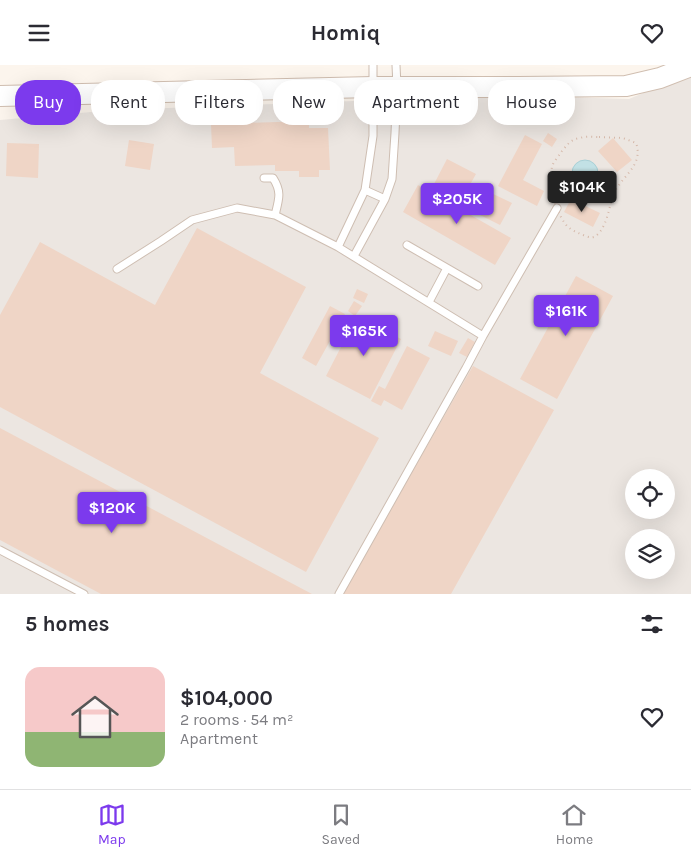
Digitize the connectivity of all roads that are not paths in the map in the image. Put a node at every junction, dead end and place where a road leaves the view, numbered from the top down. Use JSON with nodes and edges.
{"nodes":[{"id":1,"x":373,"y":65,"type":"edge"},
{"id":2,"x":396,"y":65,"type":"edge"},
{"id":3,"x":691,"y":66,"type":"edge"},
{"id":4,"x":373,"y":80,"type":"edge"},
{"id":5,"x":397,"y":80,"type":"edge"},
{"id":6,"x":354,"y":87,"type":"edge"},
{"id":7,"x":478,"y":87,"type":"edge"},
{"id":8,"x":0,"y":96,"type":"edge"},
{"id":9,"x":373,"y":125,"type":"edge"},
{"id":10,"x":395,"y":125,"type":"edge"},
{"id":11,"x":264,"y":178,"type":"dead end"},
{"id":12,"x":365,"y":190,"type":"junction"},
{"id":13,"x":385,"y":199,"type":"junction"},
{"id":14,"x":557,"y":207,"type":"road end"},
{"id":15,"x":275,"y":215,"type":"junction"},
{"id":16,"x":407,"y":245,"type":"dead end"},
{"id":17,"x":338,"y":247,"type":"junction"},
{"id":18,"x":354,"y":256,"type":"junction"},
{"id":19,"x":447,"y":268,"type":"junction"},
{"id":20,"x":117,"y":269,"type":"dead end"},
{"id":21,"x":478,"y":286,"type":"dead end"},
{"id":22,"x":429,"y":303,"type":"junction"},
{"id":23,"x":483,"y":336,"type":"junction"},
{"id":24,"x":0,"y":549,"type":"edge"},
{"id":25,"x":84,"y":594,"type":"edge"},
{"id":26,"x":339,"y":594,"type":"edge"}],
"edges":[{"from":1,"to":4,"type":"lane"},
{"from":2,"to":5,"type":"lane"},
{"from":3,"to":7,"type":"main road"},
{"from":6,"to":8,"type":"main road"},
{"from":9,"to":12,"type":"lane"},
{"from":10,"to":13,"type":"lane"},
{"from":11,"to":15,"type":"lane"},
{"from":12,"to":13,"type":"lane"},
{"from":12,"to":17,"type":"lane"},
{"from":13,"to":18,"type":"lane"},
{"from":14,"to":23,"type":"lane"},
{"from":15,"to":17,"type":"lane"},
{"from":15,"to":20,"type":"lane"},
{"from":16,"to":19,"type":"lane"},
{"from":17,"to":18,"type":"lane"},
{"from":18,"to":22,"type":"lane"},
{"from":19,"to":21,"type":"lane"},
{"from":19,"to":22,"type":"lane"},
{"from":22,"to":23,"type":"lane"},
{"from":23,"to":26,"type":"lane"},
{"from":24,"to":25,"type":"lane"}]}
